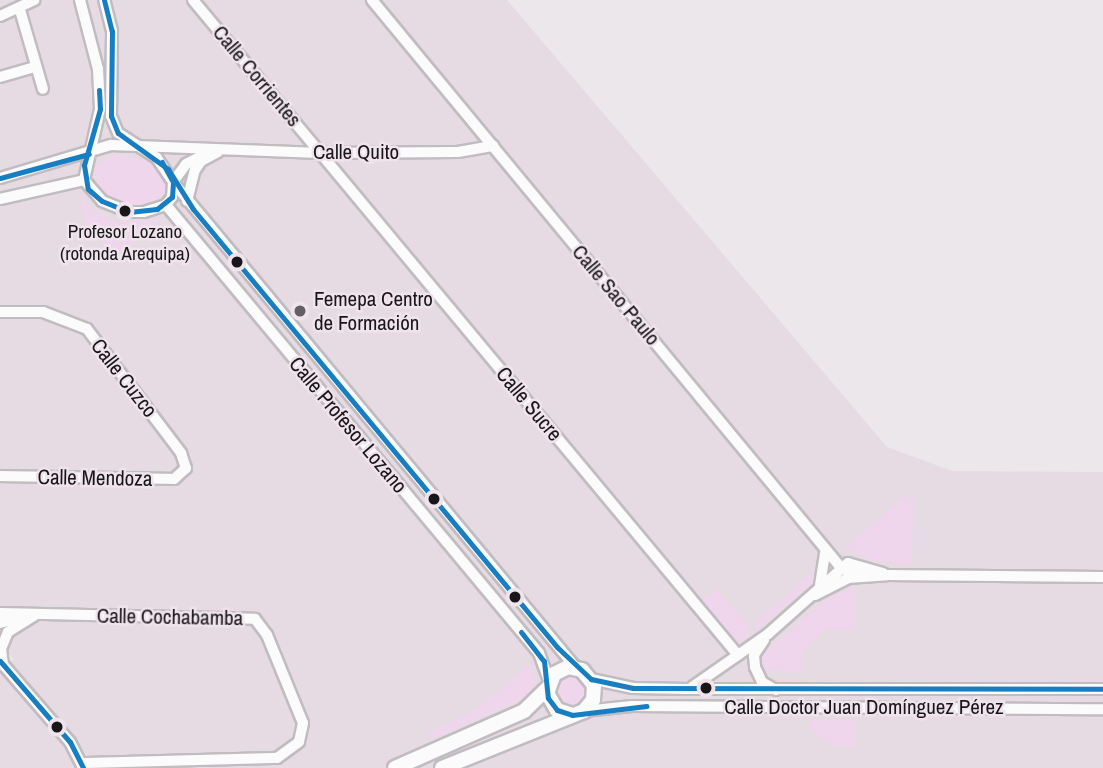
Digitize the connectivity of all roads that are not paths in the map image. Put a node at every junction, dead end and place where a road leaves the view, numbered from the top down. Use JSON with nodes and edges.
{"nodes":[{"id":1,"x":34,"y":0,"type":"edge"},
{"id":2,"x":80,"y":0,"type":"edge"},
{"id":3,"x":104,"y":0,"type":"edge"},
{"id":4,"x":193,"y":0,"type":"edge"},
{"id":5,"x":372,"y":0,"type":"edge"},
{"id":6,"x":20,"y":10,"type":"junction"},
{"id":7,"x":0,"y":16,"type":"edge"},
{"id":8,"x":36,"y":66,"type":"junction"},
{"id":9,"x":0,"y":77,"type":"edge"},
{"id":10,"x":43,"y":89,"type":"dead end"},
{"id":11,"x":493,"y":146,"type":"junction"},
{"id":12,"x":143,"y":148,"type":"junction"},
{"id":13,"x":219,"y":152,"type":"junction"},
{"id":14,"x":320,"y":153,"type":"junction"},
{"id":15,"x":89,"y":154,"type":"junction"},
{"id":16,"x":0,"y":178,"type":"edge"},
{"id":17,"x":84,"y":180,"type":"junction"},
{"id":18,"x":173,"y":182,"type":"junction"},
{"id":19,"x":0,"y":200,"type":"edge"},
{"id":20,"x":187,"y":201,"type":"junction"},
{"id":21,"x":166,"y":205,"type":"junction"},
{"id":22,"x":0,"y":313,"type":"edge"},
{"id":23,"x":186,"y":468,"type":"joint"},
{"id":24,"x":0,"y":476,"type":"edge"},
{"id":25,"x":826,"y":548,"type":"junction"},
{"id":26,"x":842,"y":569,"type":"junction"},
{"id":27,"x":887,"y":575,"type":"junction"},
{"id":28,"x":869,"y":576,"type":"junction"},
{"id":29,"x":1103,"y":577,"type":"edge"},
{"id":30,"x":815,"y":595,"type":"junction"},
{"id":31,"x":0,"y":614,"type":"edge"},
{"id":32,"x":35,"y":615,"type":"junction"},
{"id":33,"x":0,"y":623,"type":"edge"},
{"id":34,"x":15,"y":625,"type":"junction"},
{"id":35,"x":0,"y":630,"type":"edge"},
{"id":36,"x":768,"y":634,"type":"junction"},
{"id":37,"x":738,"y":655,"type":"junction"},
{"id":38,"x":2,"y":663,"type":"edge"},
{"id":39,"x":576,"y":668,"type":"junction"},
{"id":40,"x":591,"y":678,"type":"junction"},
{"id":41,"x":548,"y":685,"type":"junction"},
{"id":42,"x":687,"y":689,"type":"junction"},
{"id":43,"x":1103,"y":689,"type":"edge"},
{"id":44,"x":776,"y":690,"type":"junction"},
{"id":45,"x":1103,"y":709,"type":"edge"},
{"id":46,"x":578,"y":713,"type":"junction"},
{"id":47,"x":82,"y":766,"type":"edge"},
{"id":48,"x":395,"y":768,"type":"edge"},
{"id":49,"x":442,"y":768,"type":"edge"}],
"edges":[{"from":1,"to":6,"type":"street"},
{"from":2,"to":15,"type":"street"},
{"from":3,"to":12,"type":"street"},
{"from":4,"to":14,"type":"street","name":"Calle Corrientes"},
{"from":5,"to":11,"type":"street","name":"Calle Sao Paulo"},
{"from":6,"to":7,"type":"street"},
{"from":6,"to":8,"type":"street"},
{"from":8,"to":9,"type":"street"},
{"from":8,"to":10,"type":"street"},
{"from":11,"to":14,"type":"street","name":"Calle Quito"},
{"from":11,"to":25,"type":"street","name":"Calle Sao Paulo"},
{"from":12,"to":13,"type":"street","name":"Calle Quito"},
{"from":12,"to":15,"type":"street"},
{"from":12,"to":18,"type":"street"},
{"from":13,"to":14,"type":"street","name":"Calle Quito"},
{"from":13,"to":18,"type":"street","name":"Calle Quito"},
{"from":13,"to":20,"type":"street"},
{"from":14,"to":37,"type":"street","name":"Calle Sucre"},
{"from":15,"to":16,"type":"street"},
{"from":15,"to":17,"type":"street"},
{"from":17,"to":19,"type":"street"},
{"from":17,"to":21,"type":"street"},
{"from":18,"to":20,"type":"street","name":"Calle Profesor Lozano"},
{"from":18,"to":21,"type":"street"},
{"from":20,"to":39,"type":"street","name":"Calle Profesor Lozano"},
{"from":21,"to":41,"type":"street","name":"Calle Profesor Lozano"},
{"from":22,"to":23,"type":"street","name":"Calle Cuzco"},
{"from":23,"to":24,"type":"street","name":"Calle Mendoza"},
{"from":25,"to":26,"type":"street","name":"Calle Sao Paulo"},
{"from":25,"to":30,"type":"street"},
{"from":26,"to":27,"type":"street"},
{"from":26,"to":28,"type":"street"},
{"from":26,"to":30,"type":"street"},
{"from":27,"to":28,"type":"street"},
{"from":27,"to":29,"type":"street"},
{"from":28,"to":30,"type":"street"},
{"from":30,"to":36,"type":"street"},
{"from":31,"to":32,"type":"street","name":"Calle Cochabamba"},
{"from":32,"to":33,"type":"street","name":"Calle Cochabamba"},
{"from":32,"to":34,"type":"street","name":"Calle Cochabamba"},
{"from":32,"to":47,"type":"street","name":"Calle Cochabamba"},
{"from":34,"to":35,"type":"street","name":"Calle Cochabamba"},
{"from":34,"to":38,"type":"street"},
{"from":36,"to":37,"type":"street"},
{"from":36,"to":44,"type":"street"},
{"from":37,"to":42,"type":"street"},
{"from":38,"to":47,"type":"street"},
{"from":39,"to":40,"type":"street"},
{"from":39,"to":41,"type":"street"},
{"from":40,"to":42,"type":"street","name":"Calle Doctor Juan Domínguez Pérez"},
{"from":40,"to":46,"type":"street"},
{"from":41,"to":46,"type":"street"},
{"from":41,"to":48,"type":"street"},
{"from":42,"to":44,"type":"street","name":"Calle Doctor Juan Domínguez Pérez"},
{"from":43,"to":44,"type":"street","name":"Calle Doctor Juan Domínguez Pérez"},
{"from":45,"to":46,"type":"street","name":"Calle Doctor Juan Domínguez Pérez"},
{"from":46,"to":49,"type":"street","name":"Calle Doctor Juan Domínguez Pérez"}]}
